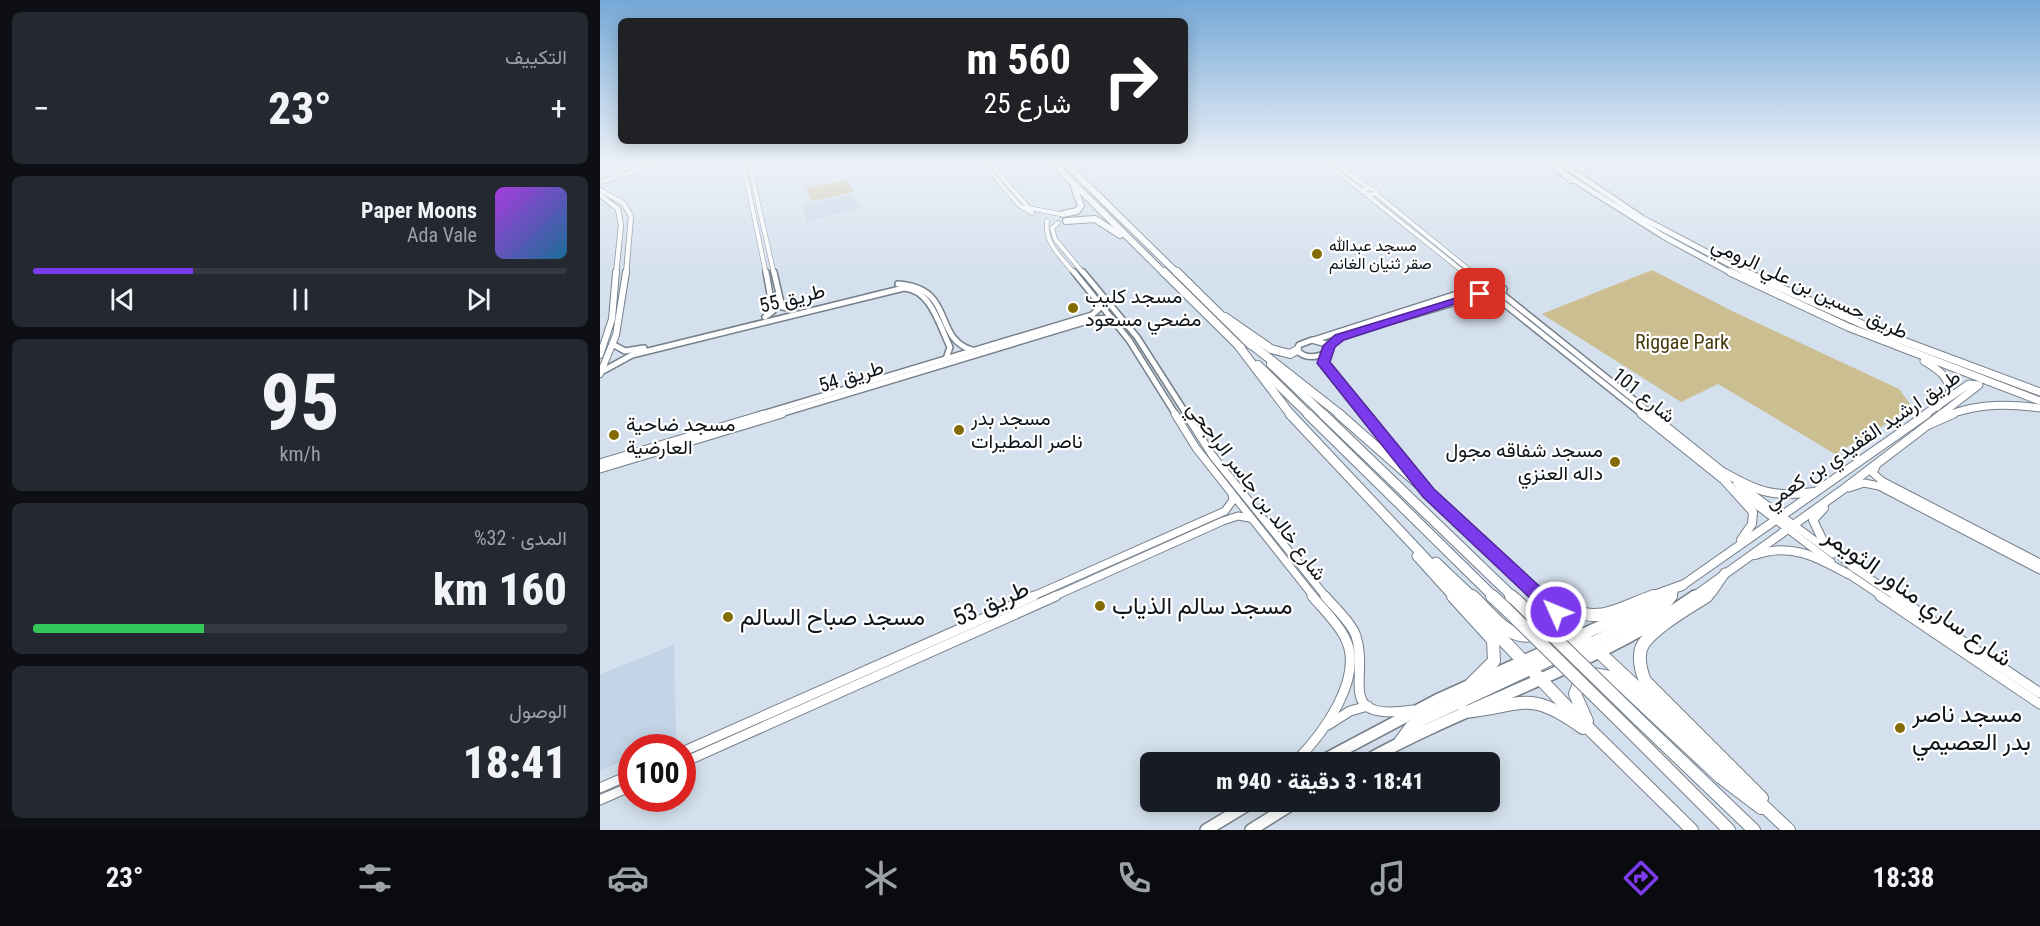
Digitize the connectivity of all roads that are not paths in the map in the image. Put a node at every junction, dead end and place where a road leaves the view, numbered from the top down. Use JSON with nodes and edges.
{"nodes":[{"id":1,"x":609,"y":202,"type":"edge"},
{"id":2,"x":621,"y":202,"type":"edge"},
{"id":3,"x":751,"y":202,"type":"edge"},
{"id":4,"x":758,"y":202,"type":"edge"},
{"id":5,"x":1017,"y":202,"type":"edge"},
{"id":6,"x":1023,"y":202,"type":"edge"},
{"id":7,"x":1081,"y":202,"type":"edge"},
{"id":8,"x":1093,"y":202,"type":"edge"},
{"id":9,"x":1106,"y":202,"type":"edge"},
{"id":10,"x":1376,"y":202,"type":"edge"},
{"id":11,"x":1385,"y":202,"type":"edge"},
{"id":12,"x":1605,"y":202,"type":"edge"},
{"id":13,"x":1619,"y":202,"type":"edge"},
{"id":14,"x":1080,"y":209,"type":"junction"},
{"id":15,"x":1063,"y":216,"type":"junction"},
{"id":16,"x":1088,"y":218,"type":"junction"},
{"id":17,"x":1047,"y":220,"type":"junction"},
{"id":18,"x":1058,"y":223,"type":"junction"},
{"id":19,"x":1413,"y":225,"type":"junction"},
{"id":20,"x":1407,"y":226,"type":"junction"},
{"id":21,"x":630,"y":227,"type":"junction"},
{"id":22,"x":620,"y":229,"type":"junction"},
{"id":23,"x":1422,"y":232,"type":"junction"},
{"id":24,"x":1415,"y":233,"type":"junction"},
{"id":25,"x":628,"y":238,"type":"junction"},
{"id":26,"x":619,"y":239,"type":"junction"},
{"id":27,"x":769,"y":248,"type":"junction"},
{"id":28,"x":761,"y":250,"type":"junction"},
{"id":29,"x":1142,"y":251,"type":"junction"},
{"id":30,"x":1081,"y":275,"type":"junction"},
{"id":31,"x":1493,"y":283,"type":"junction"},
{"id":32,"x":1480,"y":286,"type":"junction"},
{"id":33,"x":1502,"y":294,"type":"junction"},
{"id":34,"x":1487,"y":295,"type":"junction"},
{"id":35,"x":855,"y":296,"type":"junction"},
{"id":36,"x":625,"y":298,"type":"junction"},
{"id":37,"x":846,"y":298,"type":"junction"},
{"id":38,"x":614,"y":301,"type":"junction"},
{"id":39,"x":781,"y":304,"type":"junction"},
{"id":40,"x":773,"y":306,"type":"junction"},
{"id":41,"x":1102,"y":306,"type":"junction"},
{"id":42,"x":795,"y":309,"type":"junction"},
{"id":43,"x":1219,"y":314,"type":"junction"},
{"id":44,"x":765,"y":316,"type":"junction"},
{"id":45,"x":1112,"y":318,"type":"junction"},
{"id":46,"x":1088,"y":319,"type":"junction"},
{"id":47,"x":1314,"y":340,"type":"junction"},
{"id":48,"x":1885,"y":342,"type":"junction"},
{"id":49,"x":1242,"y":343,"type":"junction"},
{"id":50,"x":614,"y":345,"type":"junction"},
{"id":51,"x":958,"y":345,"type":"junction"},
{"id":52,"x":950,"y":346,"type":"junction"},
{"id":53,"x":642,"y":350,"type":"junction"},
{"id":54,"x":975,"y":350,"type":"junction"},
{"id":55,"x":1297,"y":350,"type":"junction"},
{"id":56,"x":1327,"y":351,"type":"junction"},
{"id":57,"x":600,"y":355,"type":"edge"},
{"id":58,"x":1142,"y":357,"type":"junction"},
{"id":59,"x":1152,"y":357,"type":"junction"},
{"id":60,"x":946,"y":359,"type":"junction"},
{"id":61,"x":1161,"y":370,"type":"junction"},
{"id":62,"x":601,"y":373,"type":"edge"},
{"id":63,"x":1152,"y":373,"type":"junction"},
{"id":64,"x":2040,"y":393,"type":"edge"},
{"id":65,"x":2040,"y":401,"type":"edge"},
{"id":66,"x":1937,"y":406,"type":"junction"},
{"id":67,"x":2040,"y":408,"type":"edge"},
{"id":68,"x":781,"y":412,"type":"junction"},
{"id":69,"x":1928,"y":424,"type":"junction"},
{"id":70,"x":1192,"y":426,"type":"junction"},
{"id":71,"x":1184,"y":430,"type":"junction"},
{"id":72,"x":624,"y":459,"type":"junction"},
{"id":73,"x":1879,"y":460,"type":"junction"},
{"id":74,"x":600,"y":463,"type":"edge"},
{"id":75,"x":600,"y":469,"type":"edge"},
{"id":76,"x":1725,"y":477,"type":"junction"},
{"id":77,"x":1845,"y":488,"type":"junction"},
{"id":78,"x":1818,"y":491,"type":"junction"},
{"id":79,"x":1232,"y":493,"type":"junction"},
{"id":80,"x":1429,"y":493,"type":"junction"},
{"id":81,"x":1830,"y":498,"type":"junction"},
{"id":82,"x":1221,"y":517,"type":"junction"},
{"id":83,"x":1251,"y":518,"type":"junction"},
{"id":84,"x":1778,"y":519,"type":"junction"},
{"id":85,"x":1788,"y":526,"type":"junction"},
{"id":86,"x":1405,"y":538,"type":"junction"},
{"id":87,"x":1485,"y":544,"type":"junction"},
{"id":88,"x":1725,"y":555,"type":"junction"},
{"id":89,"x":2040,"y":563,"type":"edge"},
{"id":90,"x":1730,"y":569,"type":"junction"},
{"id":91,"x":2040,"y":570,"type":"edge"},
{"id":92,"x":1851,"y":571,"type":"junction"},
{"id":93,"x":1683,"y":585,"type":"junction"},
{"id":94,"x":1673,"y":593,"type":"joint"},
{"id":95,"x":1328,"y":597,"type":"junction"},
{"id":96,"x":1029,"y":598,"type":"junction"},
{"id":97,"x":1317,"y":600,"type":"junction"},
{"id":98,"x":1543,"y":600,"type":"junction"},
{"id":99,"x":1008,"y":607,"type":"junction"},
{"id":100,"x":1033,"y":608,"type":"junction"},
{"id":101,"x":1014,"y":616,"type":"junction"},
{"id":102,"x":1594,"y":642,"type":"junction"},
{"id":103,"x":1534,"y":669,"type":"junction"},
{"id":104,"x":1469,"y":686,"type":"junction"},
{"id":105,"x":2040,"y":693,"type":"edge"},
{"id":106,"x":2040,"y":704,"type":"edge"},
{"id":107,"x":1368,"y":706,"type":"junction"},
{"id":108,"x":1419,"y":709,"type":"junction"},
{"id":109,"x":1464,"y":712,"type":"junction"},
{"id":110,"x":1327,"y":726,"type":"junction"},
{"id":111,"x":1601,"y":740,"type":"junction"},
{"id":112,"x":1400,"y":741,"type":"junction"},
{"id":113,"x":696,"y":746,"type":"edge"},
{"id":114,"x":1304,"y":752,"type":"edge"},
{"id":115,"x":1339,"y":752,"type":"edge"},
{"id":116,"x":1381,"y":752,"type":"edge"},
{"id":117,"x":1613,"y":753,"type":"junction"},
{"id":118,"x":696,"y":757,"type":"edge"},
{"id":119,"x":618,"y":780,"type":"edge"},
{"id":120,"x":600,"y":788,"type":"edge"},
{"id":121,"x":617,"y":792,"type":"edge"},
{"id":122,"x":600,"y":800,"type":"edge"},
{"id":123,"x":1236,"y":812,"type":"edge"},
{"id":124,"x":1280,"y":812,"type":"edge"},
{"id":125,"x":1776,"y":818,"type":"junction"},
{"id":126,"x":1206,"y":830,"type":"edge"},
{"id":127,"x":1251,"y":830,"type":"edge"},
{"id":128,"x":1692,"y":830,"type":"edge"},
{"id":129,"x":1729,"y":830,"type":"edge"},
{"id":130,"x":1754,"y":830,"type":"edge"},
{"id":131,"x":1789,"y":830,"type":"edge"}],
"edges":[{"from":1,"to":22,"type":"main road"},
{"from":2,"to":21,"type":"main road"},
{"from":3,"to":28,"type":"street"},
{"from":4,"to":27,"type":"street"},
{"from":5,"to":17,"type":"street"},
{"from":6,"to":15,"type":"street"},
{"from":7,"to":14,"type":"highway"},
{"from":8,"to":29,"type":"highway"},
{"from":9,"to":43,"type":"highway"},
{"from":10,"to":20,"type":"street"},
{"from":11,"to":19,"type":"street"},
{"from":12,"to":48,"type":"main road","name":"طريق حسين بن علي الرومي"},
{"from":13,"to":64,"type":"main road","name":"طريق حسين بن علي الرومي"},
{"from":14,"to":15,"type":"highway"},
{"from":14,"to":16,"type":"highway"},
{"from":15,"to":16,"type":"highway"},
{"from":15,"to":17,"type":"street"},
{"from":15,"to":18,"type":"street"},
{"from":16,"to":29,"type":"highway"},
{"from":17,"to":18,"type":"street"},
{"from":17,"to":30,"type":"street","name":"شارع خالد بن جاسر الراجحي"},
{"from":18,"to":30,"type":"street","name":"شارع خالد بن جاسر الراجحي"},
{"from":19,"to":20,"type":"street"},
{"from":19,"to":23,"type":"street"},
{"from":20,"to":24,"type":"street"},
{"from":21,"to":22,"type":"main road"},
{"from":21,"to":25,"type":"main road"},
{"from":22,"to":26,"type":"main road"},
{"from":23,"to":24,"type":"street"},
{"from":23,"to":31,"type":"street"},
{"from":24,"to":32,"type":"street"},
{"from":25,"to":26,"type":"main road"},
{"from":25,"to":36,"type":"main road"},
{"from":26,"to":38,"type":"main road"},
{"from":27,"to":28,"type":"street"},
{"from":27,"to":39,"type":"street"},
{"from":28,"to":40,"type":"street"},
{"from":29,"to":49,"type":"highway"},
{"from":30,"to":41,"type":"street","name":"شارع خالد بن جاسر الراجحي"},
{"from":30,"to":59,"type":"street","name":"شارع خالد بن جاسر الراجحي"},
{"from":31,"to":32,"type":"street"},
{"from":31,"to":33,"type":"street","name":"شارع 101"},
{"from":32,"to":34,"type":"street","name":"شارع 101"},
{"from":32,"to":47,"type":"street"},
{"from":33,"to":34,"type":"street"},
{"from":33,"to":76,"type":"street","name":"شارع 101"},
{"from":34,"to":56,"type":"street"},
{"from":34,"to":76,"type":"street","name":"شارع 101"},
{"from":35,"to":37,"type":"street","name":"طريق 55"},
{"from":35,"to":51,"type":"street","name":"طريق 55"},
{"from":35,"to":52,"type":"street","name":"طريق 55"},
{"from":36,"to":38,"type":"main road"},
{"from":36,"to":50,"type":"main road"},
{"from":37,"to":42,"type":"street","name":"طريق 55"},
{"from":37,"to":53,"type":"street","name":"طريق 55"},
{"from":38,"to":57,"type":"main road"},
{"from":39,"to":40,"type":"street"},
{"from":39,"to":42,"type":"street"},
{"from":40,"to":44,"type":"street"},
{"from":41,"to":45,"type":"street","name":"شارع خالد بن جاسر الراجحي"},
{"from":41,"to":46,"type":"street","name":"طريق 54"},
{"from":42,"to":44,"type":"street","name":"طريق 55"},
{"from":43,"to":49,"type":"highway"},
{"from":43,"to":55,"type":"highway"},
{"from":44,"to":53,"type":"street","name":"طريق 55"},
{"from":45,"to":46,"type":"street","name":"طريق 54"},
{"from":45,"to":58,"type":"street","name":"شارع خالد بن جاسر الراجحي"},
{"from":46,"to":54,"type":"street","name":"طريق 54"},
{"from":46,"to":68,"type":"street","name":"طريق 54"},
{"from":47,"to":55,"type":"street"},
{"from":47,"to":56,"type":"street"},
{"from":48,"to":65,"type":"main road","name":"طريق حسين بن علي الرومي"},
{"from":48,"to":66,"type":"main road"},
{"from":49,"to":80,"type":"highway"},
{"from":49,"to":86,"type":"highway"},
{"from":49,"to":129,"type":"highway","bridge":true},
{"from":49,"to":130,"type":"highway","bridge":true},
{"from":50,"to":53,"type":"street","name":"طريق 55"},
{"from":50,"to":62,"type":"main road"},
{"from":51,"to":52,"type":"street"},
{"from":51,"to":54,"type":"street"},
{"from":52,"to":60,"type":"street"},
{"from":53,"to":62,"type":"street","name":"طريق 55"},
{"from":54,"to":60,"type":"street","name":"طريق 54"},
{"from":55,"to":56,"type":"street"},
{"from":56,"to":80,"type":"highway"},
{"from":58,"to":59,"type":"street"},
{"from":58,"to":63,"type":"street","name":"شارع خالد بن جاسر الراجحي"},
{"from":59,"to":61,"type":"street","name":"شارع خالد بن جاسر الراجحي"},
{"from":60,"to":68,"type":"street","name":"طريق 54"},
{"from":61,"to":63,"type":"street"},
{"from":61,"to":70,"type":"street","name":"شارع خالد بن جاسر الراجحي"},
{"from":63,"to":71,"type":"street","name":"شارع خالد بن جاسر الراجحي"},
{"from":66,"to":69,"type":"main road","name":"طريق ارشيد القفيدي بن كعمي"},
{"from":66,"to":78,"type":"main road","name":"طريق ارشيد القفيدي بن كعمي"},
{"from":67,"to":69,"type":"main road"},
{"from":68,"to":72,"type":"street","name":"طريق 54"},
{"from":69,"to":73,"type":"main road","name":"طريق ارشيد القفيدي بن كعمي"},
{"from":70,"to":71,"type":"street"},
{"from":70,"to":95,"type":"street","name":"شارع خالد بن جاسر الراجحي"},
{"from":71,"to":79,"type":"street","name":"شارع خالد بن جاسر الراجحي"},
{"from":72,"to":74,"type":"street","name":"طريق 54"},
{"from":72,"to":75,"type":"street","name":"طريق 54"},
{"from":73,"to":77,"type":"main road","name":"طريق ارشيد القفيدي بن كعمي"},
{"from":73,"to":89,"type":"street"},
{"from":76,"to":78,"type":"main road"},
{"from":76,"to":84,"type":"street","name":"شارع 101"},
{"from":76,"to":88,"type":"main road"},
{"from":77,"to":81,"type":"main road","name":"طريق ارشيد القفيدي بن كعمي"},
{"from":77,"to":91,"type":"street"},
{"from":78,"to":84,"type":"main road","name":"طريق ارشيد القفيدي بن كعمي"},
{"from":79,"to":82,"type":"street"},
{"from":79,"to":83,"type":"street","name":"شارع خالد بن جاسر الراجحي"},
{"from":80,"to":87,"type":"highway"},
{"from":81,"to":85,"type":"main road","name":"طريق ارشيد القفيدي بن كعمي"},
{"from":81,"to":92,"type":"main road"},
{"from":82,"to":83,"type":"street","name":"طريق 53"},
{"from":82,"to":96,"type":"street","name":"طريق 53"},
{"from":82,"to":100,"type":"street","name":"طريق 53"},
{"from":83,"to":97,"type":"street","name":"شارع خالد بن جاسر الراجحي"},
{"from":84,"to":85,"type":"street","name":"شارع ساري مناور الثويمر"},
{"from":84,"to":88,"type":"main road","name":"طريق ارشيد القفيدي بن كعمي"},
{"from":85,"to":90,"type":"main road","name":"طريق ارشيد القفيدي بن كعمي"},
{"from":85,"to":92,"type":"street","name":"شارع ساري مناور الثويمر"},
{"from":86,"to":98,"type":"highway"},
{"from":86,"to":103,"type":"highway"},
{"from":86,"to":104,"type":"highway"},
{"from":87,"to":93,"type":"highway"},
{"from":87,"to":98,"type":"highway"},
{"from":88,"to":93,"type":"main road","name":"طريق ارشيد القفيدي بن كعمي"},
{"from":90,"to":92,"type":"main road"},
{"from":90,"to":102,"type":"main road","name":"طريق ارشيد القفيدي بن كعمي"},
{"from":90,"to":125,"type":"highway"},
{"from":92,"to":105,"type":"street","name":"شارع ساري مناور الثويمر"},
{"from":92,"to":106,"type":"street","name":"شارع ساري مناور الثويمر"},
{"from":93,"to":94,"type":"main road","name":"طريق ارشيد القفيدي بن كعمي"},
{"from":94,"to":102,"type":"highway"},
{"from":95,"to":97,"type":"street"},
{"from":95,"to":107,"type":"street","name":"شارع خالد بن جاسر الراجحي"},
{"from":96,"to":99,"type":"street","name":"طريق 53"},
{"from":96,"to":100,"type":"street"},
{"from":97,"to":110,"type":"street","name":"شارع خالد بن جاسر الراجحي"},
{"from":98,"to":102,"type":"highway"},
{"from":99,"to":101,"type":"street"},
{"from":99,"to":113,"type":"street","name":"طريق 53"},
{"from":100,"to":101,"type":"street","name":"طريق 53"},
{"from":101,"to":118,"type":"street","name":"طريق 53"},
{"from":102,"to":103,"type":"main road","name":"طريق ارشيد القفيدي بن كعمي"},
{"from":102,"to":103,"type":"highway"},
{"from":102,"to":125,"type":"highway"},
{"from":103,"to":104,"type":"main road"},
{"from":103,"to":109,"type":"main road"},
{"from":103,"to":111,"type":"highway"},
{"from":103,"to":112,"type":"highway"},
{"from":104,"to":108,"type":"main road"},
{"from":107,"to":108,"type":"street"},
{"from":107,"to":110,"type":"street"},
{"from":108,"to":115,"type":"main road"},
{"from":109,"to":112,"type":"main road"},
{"from":109,"to":117,"type":"highway"},
{"from":110,"to":114,"type":"street","name":"شارع خالد بن جاسر الراجحي"},
{"from":111,"to":117,"type":"highway"},
{"from":111,"to":125,"type":"highway"},
{"from":112,"to":116,"type":"main road"},
{"from":117,"to":128,"type":"highway"},
{"from":119,"to":120,"type":"street"},
{"from":121,"to":122,"type":"street"},
{"from":123,"to":126,"type":"main road"},
{"from":124,"to":127,"type":"main road"},
{"from":125,"to":131,"type":"highway"}]}
